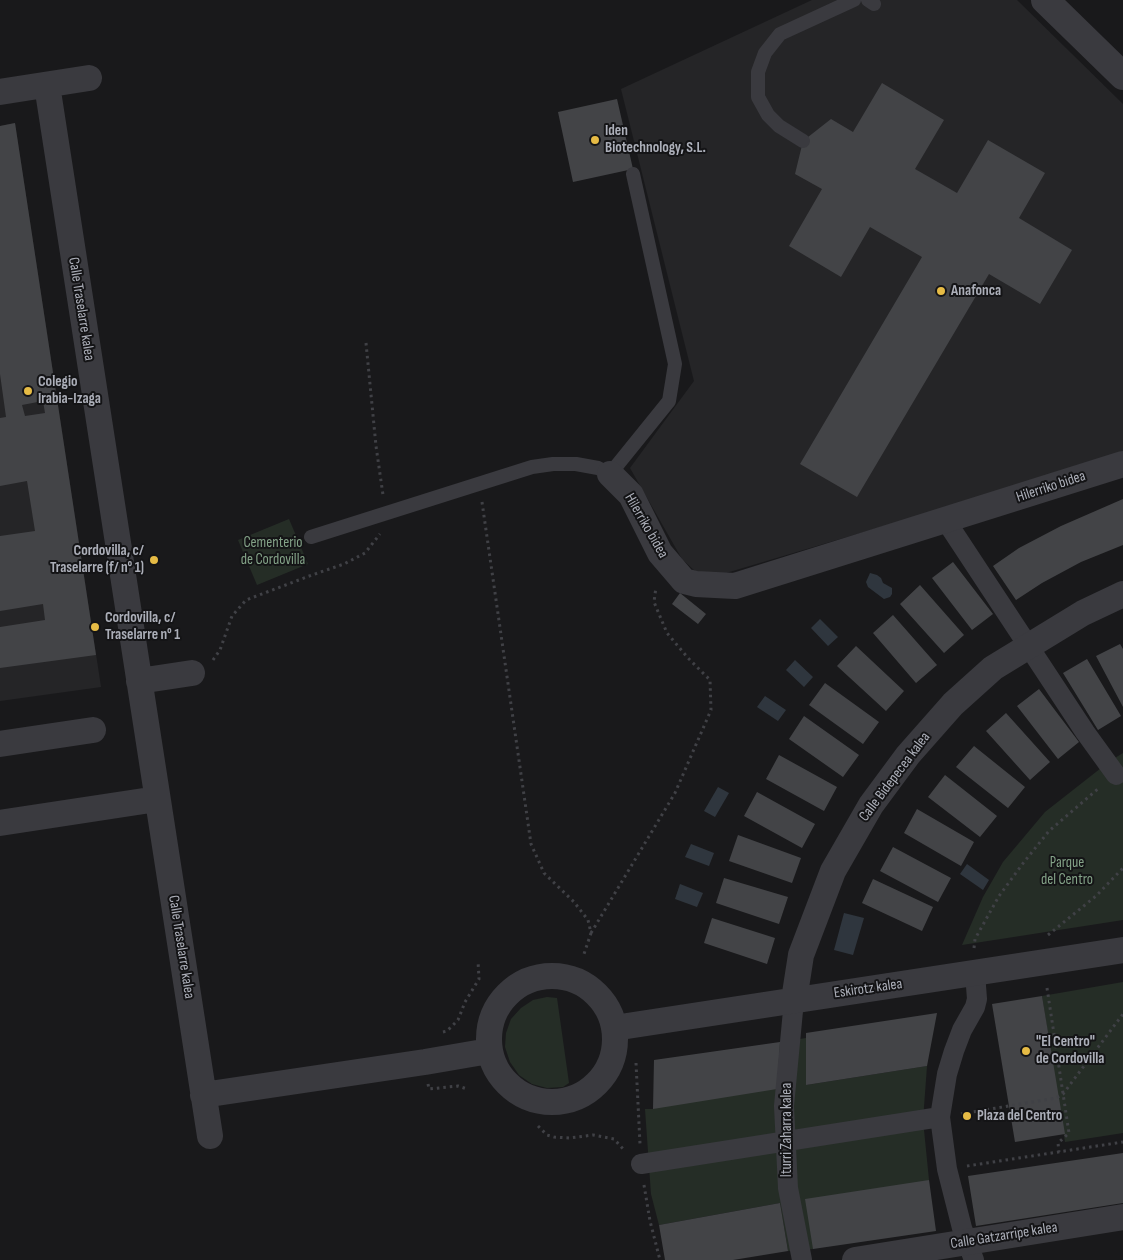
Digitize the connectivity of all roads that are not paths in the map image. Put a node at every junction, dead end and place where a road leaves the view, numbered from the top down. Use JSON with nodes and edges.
{"nodes":[{"id":1,"x":854,"y":0,"type":"edge"},
{"id":2,"x":1044,"y":0,"type":"edge"},
{"id":3,"x":1123,"y":76,"type":"edge"},
{"id":4,"x":89,"y":78,"type":"dead end"},
{"id":5,"x":47,"y":85,"type":"junction"},
{"id":6,"x":0,"y":92,"type":"edge"},
{"id":7,"x":803,"y":141,"type":"dead end"},
{"id":8,"x":633,"y":174,"type":"dead end"},
{"id":9,"x":1123,"y":464,"type":"edge"},
{"id":10,"x":610,"y":474,"type":"junction"},
{"id":11,"x":946,"y":521,"type":"junction"},
{"id":12,"x":311,"y":537,"type":"dead end"},
{"id":13,"x":1123,"y":594,"type":"edge"},
{"id":14,"x":1028,"y":646,"type":"junction"},
{"id":15,"x":192,"y":673,"type":"dead end"},
{"id":16,"x":139,"y":680,"type":"junction"},
{"id":17,"x":93,"y":730,"type":"dead end"},
{"id":18,"x":0,"y":744,"type":"edge"},
{"id":19,"x":1116,"y":775,"type":"road end"},
{"id":20,"x":157,"y":799,"type":"junction"},
{"id":21,"x":0,"y":823,"type":"edge"},
{"id":22,"x":1123,"y":950,"type":"edge"},
{"id":23,"x":974,"y":961,"type":"junction"},
{"id":24,"x":794,"y":1000,"type":"junction"},
{"id":25,"x":614,"y":1028,"type":"junction"},
{"id":26,"x":489,"y":1050,"type":"junction"},
{"id":27,"x":203,"y":1095,"type":"junction"},
{"id":28,"x":940,"y":1117,"type":"junction"},
{"id":29,"x":210,"y":1136,"type":"dead end"},
{"id":30,"x":786,"y":1142,"type":"junction"},
{"id":31,"x":641,"y":1164,"type":"road end"},
{"id":32,"x":1123,"y":1217,"type":"edge"},
{"id":33,"x":970,"y":1251,"type":"edge"},
{"id":34,"x":802,"y":1260,"type":"edge"},
{"id":35,"x":855,"y":1260,"type":"edge"}],
"edges":[{"from":1,"to":7,"type":"lane"},
{"from":2,"to":3,"type":"street"},
{"from":4,"to":5,"type":"street"},
{"from":5,"to":6,"type":"street"},
{"from":5,"to":16,"type":"street","name":"Calle Traselarre kalea"},
{"from":8,"to":10,"type":"lane"},
{"from":9,"to":11,"type":"street","name":"Hilerriko bidea"},
{"from":10,"to":11,"type":"street","name":"Hilerriko bidea"},
{"from":10,"to":12,"type":"lane","name":"Hilerriko bidea"},
{"from":11,"to":14,"type":"street"},
{"from":13,"to":14,"type":"street","name":"Calle Bidepecea kalea"},
{"from":14,"to":19,"type":"street"},
{"from":14,"to":24,"type":"street","name":"Calle Bidepecea kalea"},
{"from":15,"to":16,"type":"street"},
{"from":16,"to":20,"type":"street","name":"Calle Traselarre kalea"},
{"from":17,"to":18,"type":"street"},
{"from":20,"to":21,"type":"street"},
{"from":20,"to":27,"type":"street","name":"Calle Traselarre kalea"},
{"from":22,"to":23,"type":"street","name":"Eskirotz kalea"},
{"from":23,"to":24,"type":"street","name":"Eskirotz kalea"},
{"from":23,"to":28,"type":"street"},
{"from":24,"to":25,"type":"street","name":"Eskirotz kalea"},
{"from":24,"to":30,"type":"street","name":"Iturri Zaharra kalea"},
{"from":25,"to":26,"type":"street"},
{"from":25,"to":26,"type":"street"},
{"from":26,"to":27,"type":"street"},
{"from":27,"to":29,"type":"street","name":"Calle Traselarre kalea"},
{"from":28,"to":30,"type":"street"},
{"from":28,"to":33,"type":"street"},
{"from":30,"to":31,"type":"street"},
{"from":30,"to":34,"type":"street","name":"Iturri Zaharra kalea"},
{"from":32,"to":33,"type":"street","name":"Calle Gatzarripe kalea"},
{"from":33,"to":35,"type":"street","name":"Calle Gatzarripe kalea"}]}
